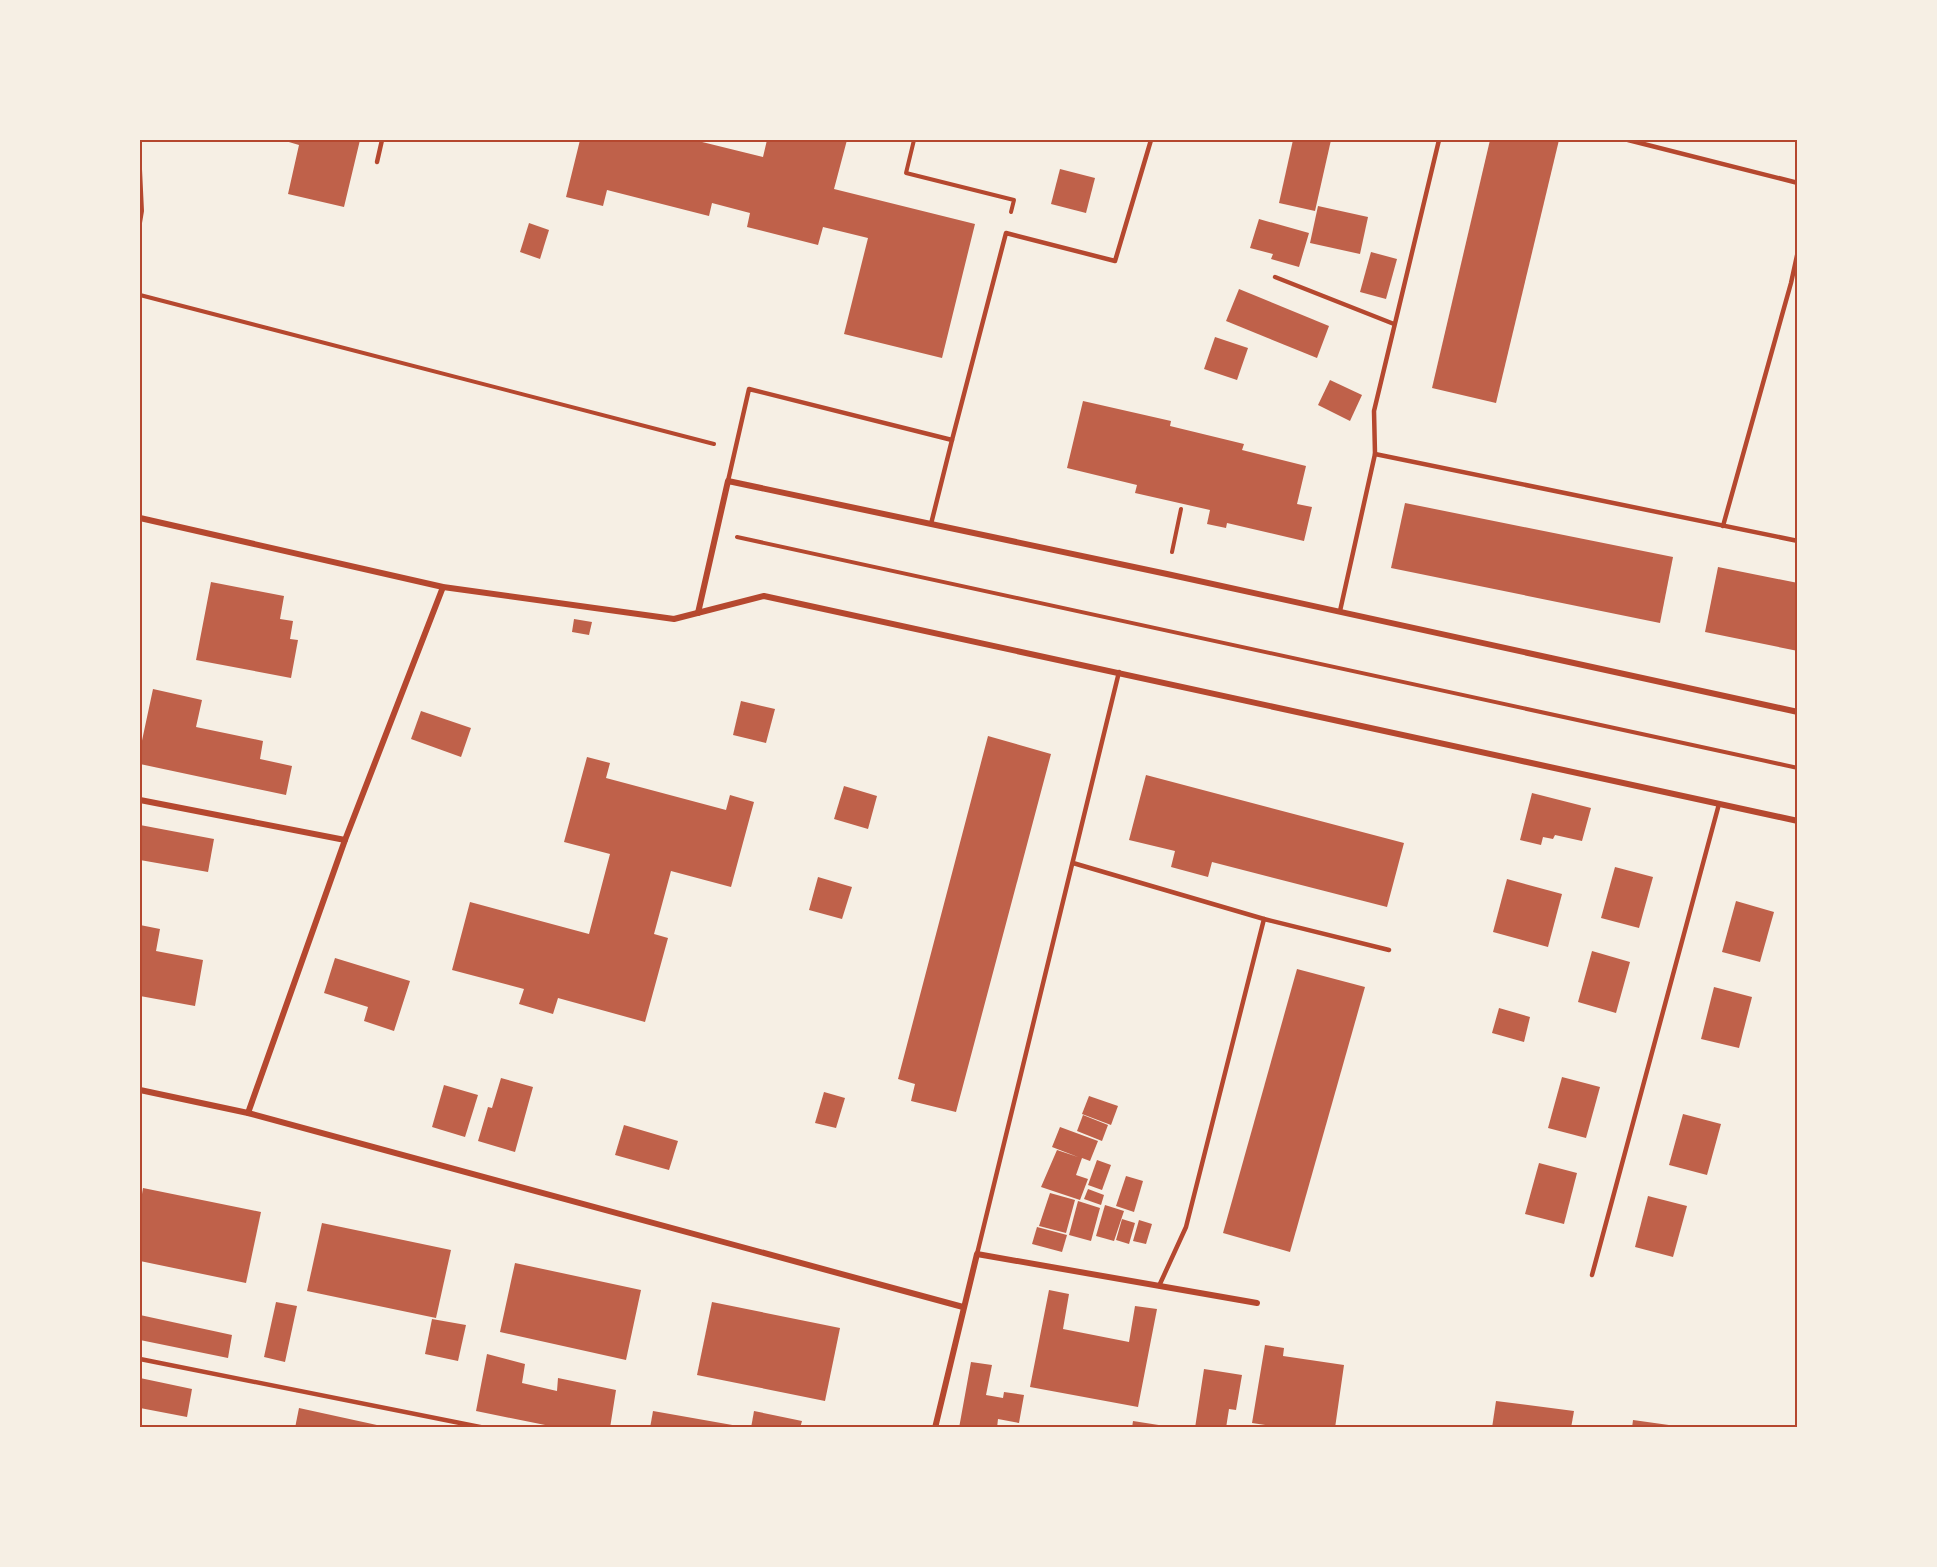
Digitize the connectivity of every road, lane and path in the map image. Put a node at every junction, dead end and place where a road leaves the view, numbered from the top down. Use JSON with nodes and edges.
{"nodes":[{"id":1,"x":382,"y":140,"type":"edge"},
{"id":2,"x":914,"y":140,"type":"edge"},
{"id":3,"x":1151,"y":140,"type":"edge"},
{"id":4,"x":1439,"y":140,"type":"edge"},
{"id":5,"x":1628,"y":140,"type":"edge"},
{"id":6,"x":377,"y":162,"type":"dead end"},
{"id":7,"x":140,"y":169,"type":"edge"},
{"id":8,"x":1797,"y":183,"type":"edge"},
{"id":9,"x":140,"y":223,"type":"edge"},
{"id":10,"x":1006,"y":233,"type":"junction"},
{"id":11,"x":1797,"y":250,"type":"edge"},
{"id":12,"x":1275,"y":277,"type":"dead end"},
{"id":13,"x":140,"y":295,"type":"edge"},
{"id":14,"x":1394,"y":324,"type":"junction"},
{"id":15,"x":952,"y":440,"type":"junction"},
{"id":16,"x":735,"y":450,"type":"junction"},
{"id":17,"x":1375,"y":454,"type":"junction"},
{"id":18,"x":728,"y":481,"type":"junction"},
{"id":19,"x":1181,"y":509,"type":"dead end"},
{"id":20,"x":140,"y":518,"type":"edge"},
{"id":21,"x":931,"y":524,"type":"junction"},
{"id":22,"x":1723,"y":526,"type":"junction"},
{"id":23,"x":716,"y":532,"type":"junction"},
{"id":24,"x":1797,"y":541,"type":"edge"},
{"id":25,"x":1167,"y":574,"type":"junction"},
{"id":26,"x":443,"y":587,"type":"junction"},
{"id":27,"x":1340,"y":611,"type":"junction"},
{"id":28,"x":698,"y":613,"type":"junction"},
{"id":29,"x":1119,"y":672,"type":"junction"},
{"id":30,"x":1797,"y":712,"type":"edge"},
{"id":31,"x":1797,"y":768,"type":"edge"},
{"id":32,"x":140,"y":800,"type":"edge"},
{"id":33,"x":1719,"y":804,"type":"junction"},
{"id":34,"x":1797,"y":821,"type":"edge"},
{"id":35,"x":345,"y":840,"type":"junction"},
{"id":36,"x":1072,"y":863,"type":"junction"},
{"id":37,"x":1264,"y":920,"type":"junction"},
{"id":38,"x":1389,"y":950,"type":"dead end"},
{"id":39,"x":140,"y":1090,"type":"edge"},
{"id":40,"x":248,"y":1113,"type":"junction"},
{"id":41,"x":977,"y":1254,"type":"junction"},
{"id":42,"x":1592,"y":1275,"type":"dead end"},
{"id":43,"x":1159,"y":1286,"type":"junction"},
{"id":44,"x":1257,"y":1303,"type":"dead end"},
{"id":45,"x":963,"y":1307,"type":"junction"},
{"id":46,"x":140,"y":1359,"type":"edge"},
{"id":47,"x":485,"y":1428,"type":"edge"},
{"id":48,"x":934,"y":1428,"type":"edge"}],
"edges":[{"from":1,"to":6,"type":"lane"},
{"from":2,"to":10,"type":"path"},
{"from":3,"to":10,"type":"lane"},
{"from":4,"to":14,"type":"lane"},
{"from":5,"to":8,"type":"lane"},
{"from":7,"to":9,"type":"path"},
{"from":10,"to":15,"type":"lane"},
{"from":11,"to":22,"type":"lane"},
{"from":12,"to":14,"type":"lane"},
{"from":13,"to":16,"type":"path"},
{"from":14,"to":17,"type":"lane"},
{"from":15,"to":16,"type":"lane"},
{"from":15,"to":21,"type":"lane"},
{"from":16,"to":18,"type":"lane"},
{"from":17,"to":22,"type":"lane"},
{"from":17,"to":27,"type":"lane"},
{"from":18,"to":21,"type":"street"},
{"from":18,"to":23,"type":"street"},
{"from":19,"to":25,"type":"path"},
{"from":20,"to":26,"type":"street"},
{"from":21,"to":25,"type":"street"},
{"from":22,"to":24,"type":"lane"},
{"from":23,"to":28,"type":"street"},
{"from":23,"to":31,"type":"path"},
{"from":25,"to":27,"type":"street"},
{"from":26,"to":28,"type":"street"},
{"from":26,"to":35,"type":"street"},
{"from":27,"to":30,"type":"street"},
{"from":28,"to":29,"type":"street"},
{"from":29,"to":33,"type":"street"},
{"from":29,"to":36,"type":"lane"},
{"from":32,"to":35,"type":"street"},
{"from":33,"to":34,"type":"street"},
{"from":33,"to":42,"type":"lane"},
{"from":35,"to":40,"type":"street"},
{"from":36,"to":37,"type":"lane"},
{"from":36,"to":41,"type":"lane"},
{"from":37,"to":38,"type":"lane"},
{"from":37,"to":43,"type":"lane"},
{"from":39,"to":40,"type":"street"},
{"from":40,"to":45,"type":"street"},
{"from":41,"to":43,"type":"street"},
{"from":41,"to":45,"type":"street"},
{"from":43,"to":44,"type":"street"},
{"from":45,"to":48,"type":"street"},
{"from":46,"to":47,"type":"lane"}]}
